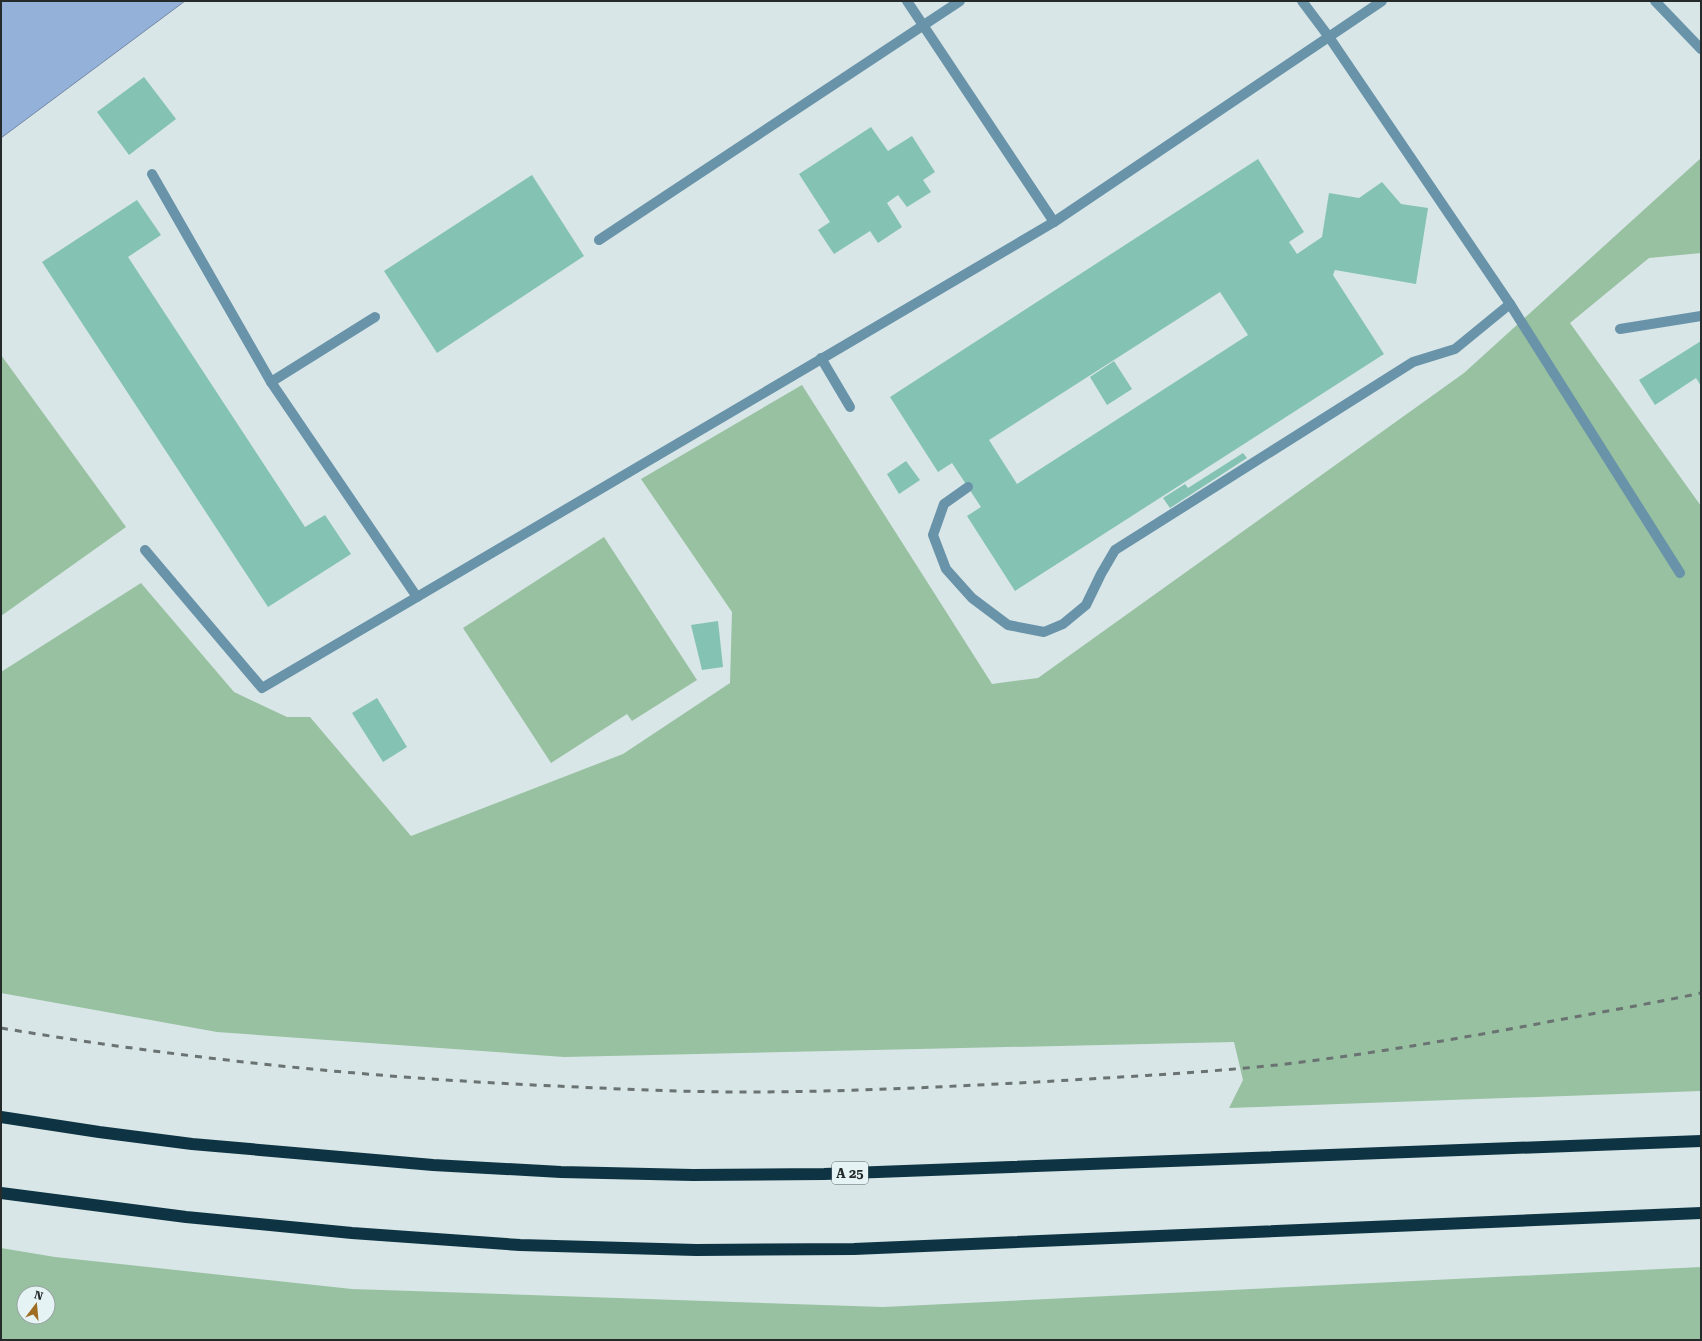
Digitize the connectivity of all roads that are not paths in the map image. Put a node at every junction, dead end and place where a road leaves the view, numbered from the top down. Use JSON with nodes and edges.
{"nodes":[{"id":1,"x":907,"y":1,"type":"edge"},
{"id":2,"x":960,"y":1,"type":"edge"},
{"id":3,"x":1302,"y":1,"type":"edge"},
{"id":4,"x":1382,"y":1,"type":"edge"},
{"id":5,"x":1654,"y":1,"type":"edge"},
{"id":6,"x":923,"y":25,"type":"junction"},
{"id":7,"x":1329,"y":37,"type":"junction"},
{"id":8,"x":1701,"y":49,"type":"edge"},
{"id":9,"x":152,"y":174,"type":"dead end"},
{"id":10,"x":1054,"y":222,"type":"junction"},
{"id":11,"x":599,"y":240,"type":"dead end"},
{"id":12,"x":1510,"y":304,"type":"junction"},
{"id":13,"x":1701,"y":316,"type":"edge"},
{"id":14,"x":375,"y":317,"type":"dead end"},
{"id":15,"x":1620,"y":329,"type":"dead end"},
{"id":16,"x":821,"y":358,"type":"junction"},
{"id":17,"x":270,"y":382,"type":"junction"},
{"id":18,"x":850,"y":407,"type":"dead end"},
{"id":19,"x":968,"y":487,"type":"dead end"},
{"id":20,"x":145,"y":550,"type":"dead end"},
{"id":21,"x":1680,"y":573,"type":"dead end"},
{"id":22,"x":417,"y":597,"type":"junction"},
{"id":23,"x":1,"y":1117,"type":"edge"},
{"id":24,"x":1701,"y":1141,"type":"edge"},
{"id":25,"x":1,"y":1193,"type":"edge"},
{"id":26,"x":1701,"y":1213,"type":"edge"}],
"edges":[{"from":1,"to":6,"type":"street"},
{"from":2,"to":6,"type":"street"},
{"from":3,"to":7,"type":"street"},
{"from":4,"to":7,"type":"street"},
{"from":5,"to":8,"type":"street"},
{"from":6,"to":10,"type":"street"},
{"from":6,"to":11,"type":"street"},
{"from":7,"to":10,"type":"street"},
{"from":7,"to":12,"type":"street"},
{"from":9,"to":17,"type":"street"},
{"from":10,"to":16,"type":"street"},
{"from":12,"to":19,"type":"street"},
{"from":12,"to":21,"type":"street"},
{"from":13,"to":15,"type":"street"},
{"from":14,"to":17,"type":"street"},
{"from":16,"to":18,"type":"street"},
{"from":16,"to":22,"type":"street"},
{"from":17,"to":22,"type":"street"},
{"from":20,"to":22,"type":"street"},
{"from":23,"to":24,"type":"highway","number":"A 25"},
{"from":25,"to":26,"type":"highway"}]}
